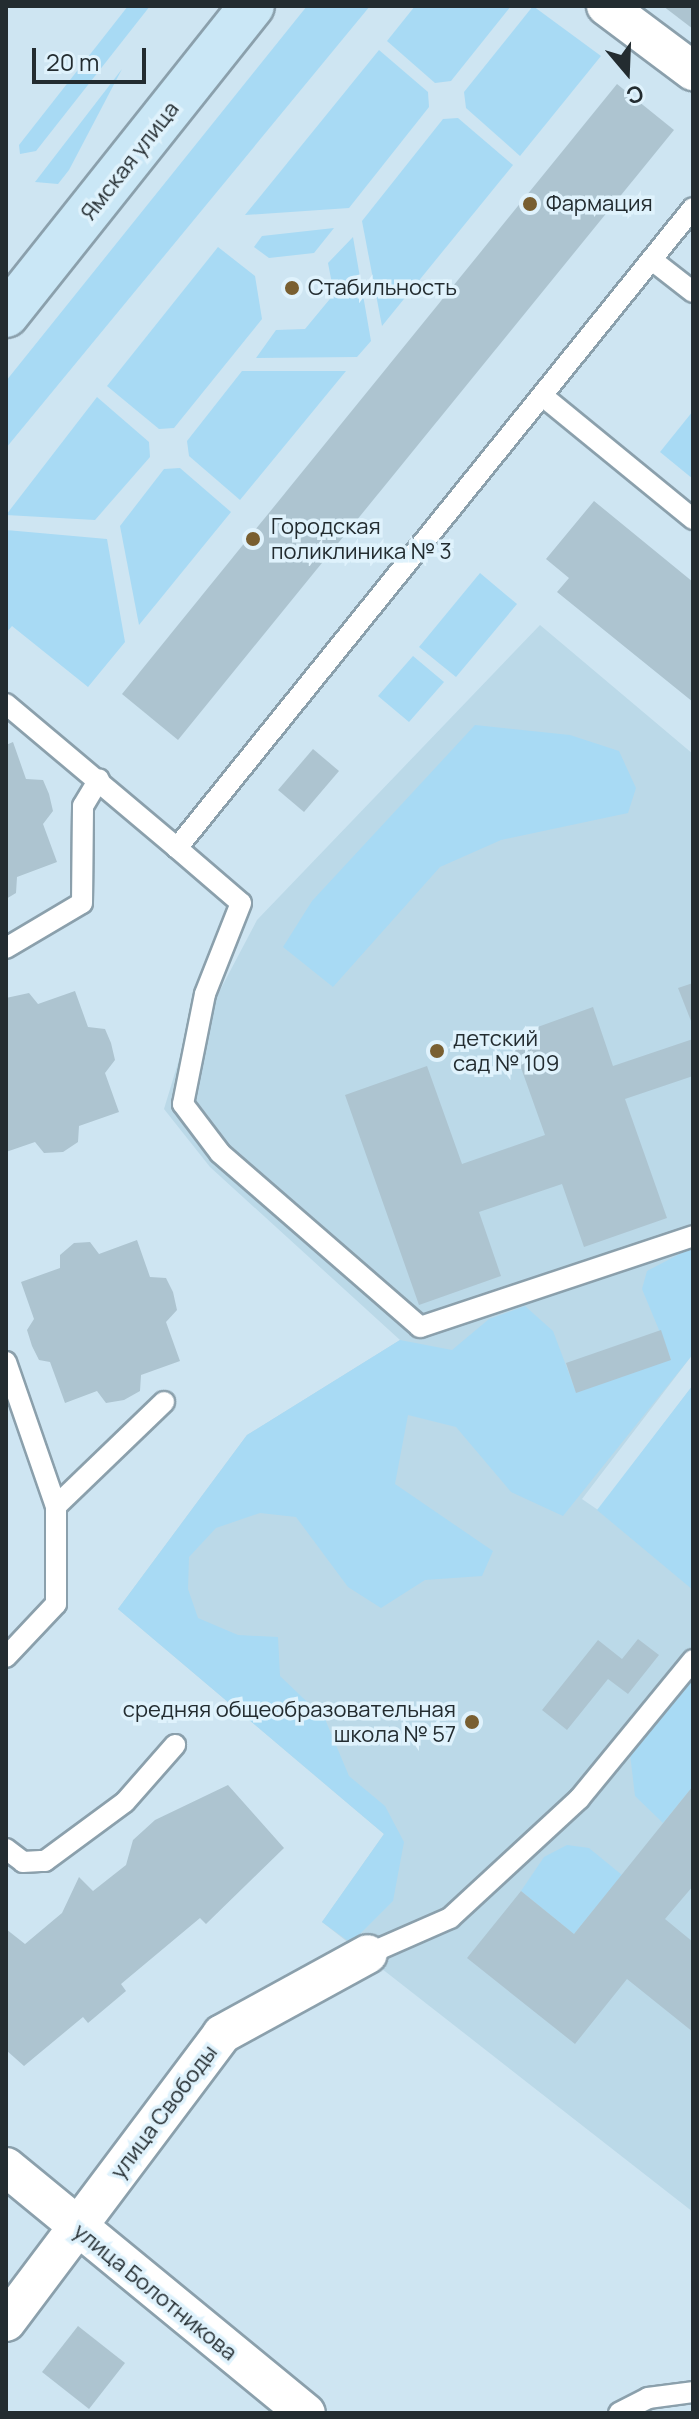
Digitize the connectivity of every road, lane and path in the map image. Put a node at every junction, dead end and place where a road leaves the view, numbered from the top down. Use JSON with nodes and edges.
{"nodes":[{"id":1,"x":252,"y":6,"type":"edge"},
{"id":2,"x":606,"y":6,"type":"edge"},
{"id":3,"x":693,"y":71,"type":"edge"},
{"id":4,"x":693,"y":208,"type":"edge"},
{"id":5,"x":652,"y":260,"type":"junction"},
{"id":6,"x":693,"y":292,"type":"edge"},
{"id":7,"x":6,"y":315,"type":"edge"},
{"id":8,"x":544,"y":397,"type":"junction"},
{"id":9,"x":693,"y":519,"type":"edge"},
{"id":10,"x":6,"y":704,"type":"edge"},
{"id":11,"x":99,"y":779,"type":"junction"},
{"id":12,"x":177,"y":848,"type":"junction"},
{"id":13,"x":6,"y":948,"type":"edge"},
{"id":14,"x":693,"y":1236,"type":"edge"},
{"id":15,"x":6,"y":1362,"type":"edge"},
{"id":16,"x":164,"y":1402,"type":"dead end"},
{"id":17,"x":56,"y":1506,"type":"junction"},
{"id":18,"x":6,"y":1657,"type":"edge"},
{"id":19,"x":693,"y":1660,"type":"edge"},
{"id":20,"x":175,"y":1745,"type":"dead end"},
{"id":21,"x":6,"y":1849,"type":"edge"},
{"id":22,"x":368,"y":1954,"type":"joint"},
{"id":23,"x":6,"y":2167,"type":"edge"},
{"id":24,"x":77,"y":2228,"type":"junction"},
{"id":25,"x":6,"y":2322,"type":"edge"},
{"id":26,"x":693,"y":2392,"type":"edge"},
{"id":27,"x":306,"y":2413,"type":"edge"},
{"id":28,"x":619,"y":2413,"type":"edge"}],
"edges":[{"from":1,"to":7,"type":"main road","name":"Ямская улица"},
{"from":2,"to":3,"type":"street"},
{"from":4,"to":5,"type":"lane"},
{"from":5,"to":6,"type":"lane"},
{"from":5,"to":8,"type":"lane"},
{"from":8,"to":9,"type":"lane"},
{"from":8,"to":12,"type":"lane"},
{"from":10,"to":11,"type":"lane"},
{"from":11,"to":12,"type":"lane"},
{"from":11,"to":13,"type":"lane"},
{"from":12,"to":14,"type":"lane"},
{"from":15,"to":17,"type":"lane"},
{"from":16,"to":17,"type":"lane"},
{"from":17,"to":18,"type":"lane"},
{"from":19,"to":22,"type":"lane"},
{"from":20,"to":21,"type":"lane"},
{"from":22,"to":24,"type":"street","name":"улица Свободы"},
{"from":23,"to":24,"type":"street","name":"улица Болотникова"},
{"from":24,"to":25,"type":"street","name":"улица Свободы"},
{"from":24,"to":27,"type":"street","name":"улица Болотникова"},
{"from":26,"to":28,"type":"lane"}]}
